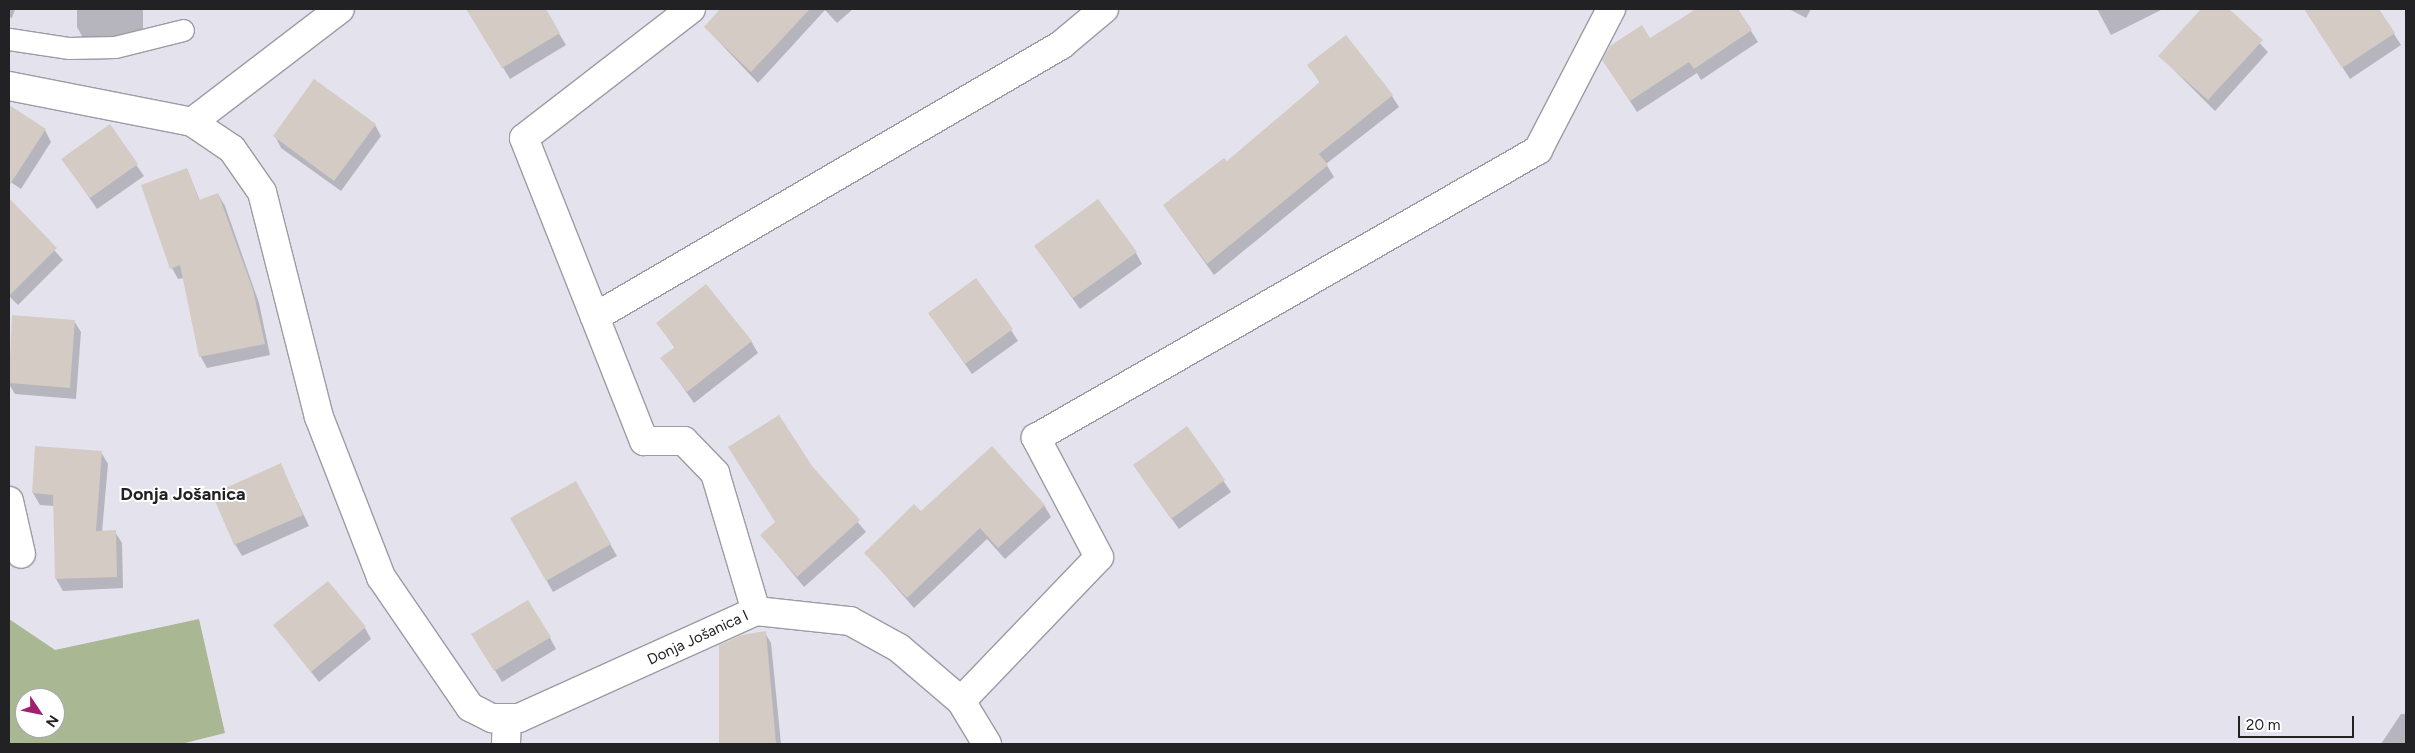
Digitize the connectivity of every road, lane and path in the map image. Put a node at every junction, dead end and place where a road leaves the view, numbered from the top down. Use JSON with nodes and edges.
{"nodes":[{"id":1,"x":340,"y":9,"type":"edge"},
{"id":2,"x":691,"y":9,"type":"edge"},
{"id":3,"x":1104,"y":9,"type":"edge"},
{"id":4,"x":1611,"y":9,"type":"edge"},
{"id":5,"x":183,"y":30,"type":"dead end"},
{"id":6,"x":9,"y":39,"type":"edge"},
{"id":7,"x":9,"y":86,"type":"edge"},
{"id":8,"x":192,"y":122,"type":"junction"},
{"id":9,"x":595,"y":317,"type":"junction"},
{"id":10,"x":9,"y":501,"type":"edge"},
{"id":11,"x":21,"y":554,"type":"dead end"},
{"id":12,"x":756,"y":611,"type":"junction"},
{"id":13,"x":961,"y":701,"type":"junction"},
{"id":14,"x":506,"y":731,"type":"edge"},
{"id":15,"x":987,"y":744,"type":"edge"}],
"edges":[{"from":1,"to":8,"type":"street"},
{"from":2,"to":9,"type":"street"},
{"from":3,"to":9,"type":"street"},
{"from":4,"to":13,"type":"street"},
{"from":5,"to":6,"type":"lane"},
{"from":7,"to":8,"type":"street"},
{"from":8,"to":14,"type":"street"},
{"from":9,"to":12,"type":"street"},
{"from":10,"to":11,"type":"street"},
{"from":12,"to":13,"type":"street","name":"Donja Jošanica I"},
{"from":12,"to":14,"type":"street","name":"Donja Jošanica I"},
{"from":13,"to":15,"type":"street","name":"Donja Jošanica I"}]}
